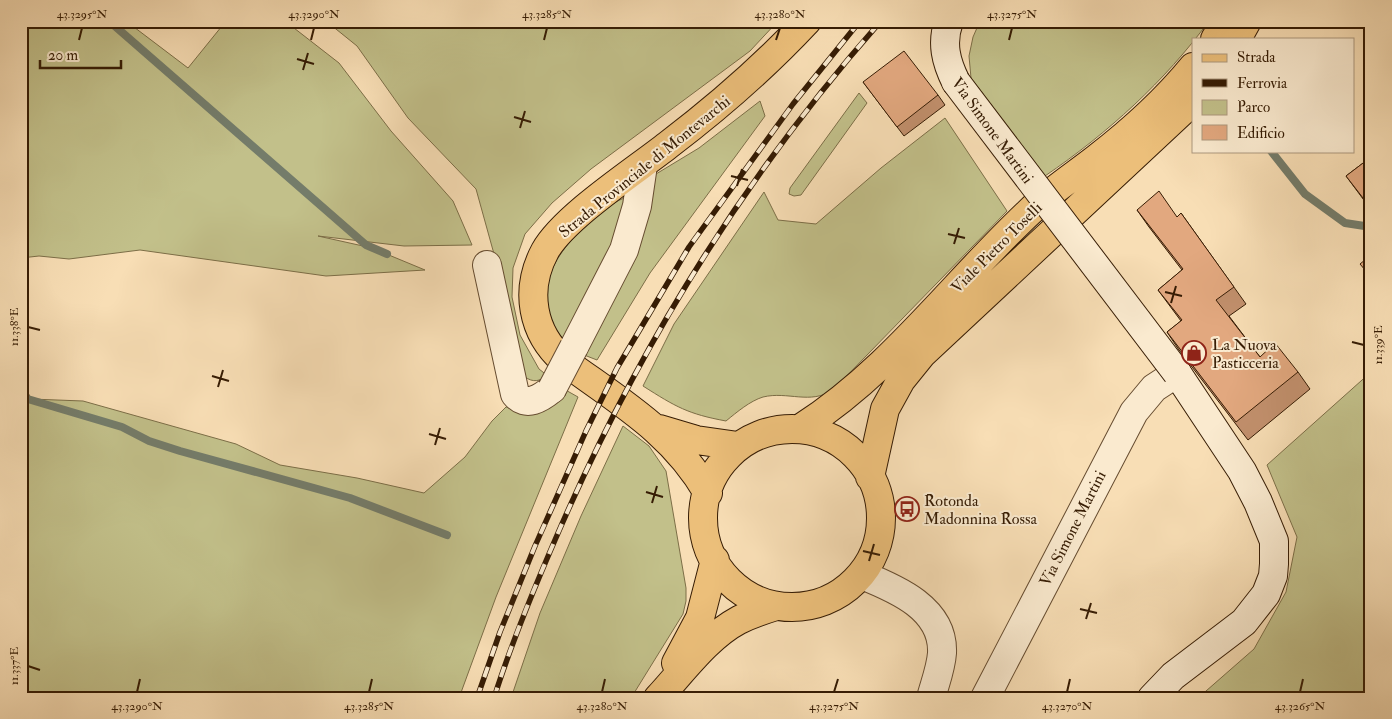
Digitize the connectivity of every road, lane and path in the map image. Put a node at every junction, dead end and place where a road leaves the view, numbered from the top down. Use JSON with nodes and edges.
{"nodes":[{"id":1,"x":807,"y":21,"type":"edge"},
{"id":2,"x":949,"y":21,"type":"edge"},
{"id":3,"x":1226,"y":21,"type":"edge"},
{"id":4,"x":1248,"y":21,"type":"edge"},
{"id":5,"x":1216,"y":38,"type":"edge"},
{"id":6,"x":1238,"y":38,"type":"edge"},
{"id":7,"x":1192,"y":68,"type":"edge"},
{"id":8,"x":1192,"y":102,"type":"edge"},
{"id":9,"x":643,"y":164,"type":"junction"},
{"id":10,"x":487,"y":265,"type":"dead end"},
{"id":11,"x":1177,"y":373,"type":"junction"},
{"id":12,"x":801,"y":428,"type":"junction"},
{"id":13,"x":657,"y":429,"type":"junction"},
{"id":14,"x":738,"y":446,"type":"junction"},
{"id":15,"x":870,"y":477,"type":"junction"},
{"id":16,"x":708,"y":493,"type":"junction"},
{"id":17,"x":715,"y":560,"type":"junction"},
{"id":18,"x":862,"y":575,"type":"junction"},
{"id":19,"x":776,"y":606,"type":"junction"},
{"id":20,"x":657,"y":698,"type":"edge"},
{"id":21,"x":931,"y":698,"type":"edge"},
{"id":22,"x":985,"y":698,"type":"edge"},
{"id":23,"x":1152,"y":698,"type":"edge"}],
"edges":[{"from":1,"to":9,"type":"main road","name":"Strada Provinciale di Montevarchi"},
{"from":2,"to":11,"type":"street","name":"Via Simone Martini","bridge":true},
{"from":3,"to":5,"type":"main road"},
{"from":4,"to":6,"type":"main road"},
{"from":7,"to":12,"type":"main road","name":"Viale Pietro Toselli"},
{"from":8,"to":15,"type":"main road","name":"Viale Pietro Toselli"},
{"from":9,"to":10,"type":"street","bridge":true},
{"from":9,"to":13,"type":"main road","name":"Strada Provinciale di Montevarchi"},
{"from":11,"to":22,"type":"street","name":"Via Simone Martini"},
{"from":11,"to":23,"type":"street","name":"Via Simone Martini"},
{"from":12,"to":14,"type":"main road","name":"Viale Pietro Toselli"},
{"from":12,"to":15,"type":"main road","name":"Viale Pietro Toselli"},
{"from":13,"to":14,"type":"main road","name":"Strada Provinciale di Montevarchi"},
{"from":13,"to":16,"type":"main road","name":"Strada Provinciale di Montevarchi"},
{"from":14,"to":16,"type":"main road","name":"Viale Pietro Toselli"},
{"from":15,"to":18,"type":"main road","name":"Viale Pietro Toselli"},
{"from":16,"to":17,"type":"main road","name":"Viale Pietro Toselli"},
{"from":17,"to":19,"type":"main road","name":"Viale Pietro Toselli"},
{"from":17,"to":20,"type":"main road","name":"Viale Pietro Toselli"},
{"from":18,"to":19,"type":"main road","name":"Viale Pietro Toselli"},
{"from":18,"to":21,"type":"street"},
{"from":19,"to":20,"type":"main road","name":"Viale Pietro Toselli"}]}
